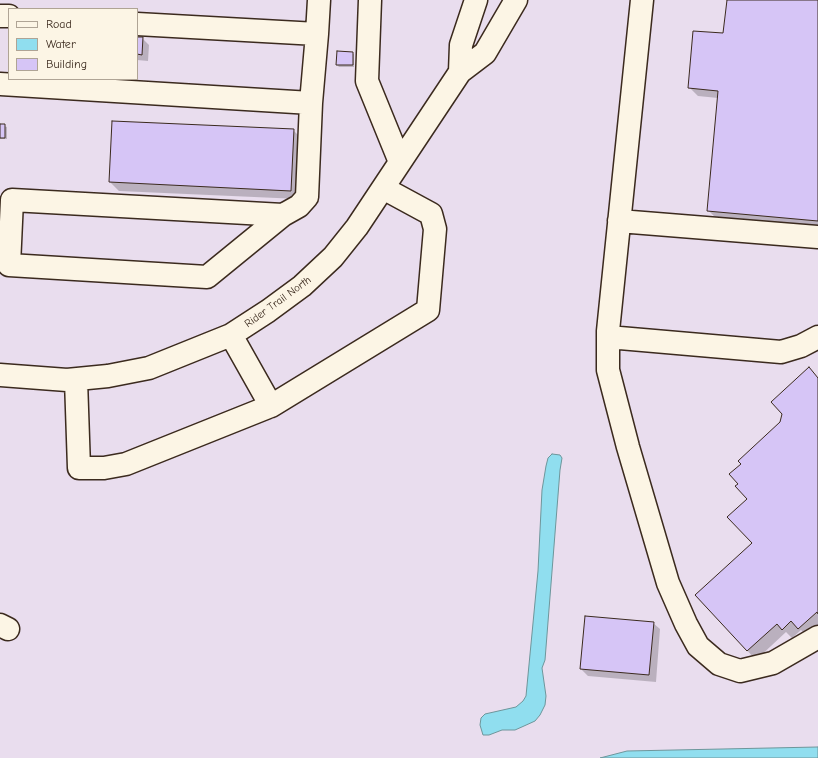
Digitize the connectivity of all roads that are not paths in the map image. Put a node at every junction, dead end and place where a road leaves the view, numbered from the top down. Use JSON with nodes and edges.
{"nodes":[{"id":1,"x":319,"y":0,"type":"edge"},
{"id":2,"x":370,"y":0,"type":"edge"},
{"id":3,"x":476,"y":0,"type":"edge"},
{"id":4,"x":516,"y":0,"type":"edge"},
{"id":5,"x":642,"y":0,"type":"edge"},
{"id":6,"x":138,"y":24,"type":"edge"},
{"id":7,"x":317,"y":34,"type":"junction"},
{"id":8,"x":460,"y":72,"type":"junction"},
{"id":9,"x":0,"y":84,"type":"edge"},
{"id":10,"x":311,"y":103,"type":"junction"},
{"id":11,"x":400,"y":162,"type":"junction"},
{"id":12,"x":383,"y":188,"type":"junction"},
{"id":13,"x":283,"y":215,"type":"junction"},
{"id":14,"x":619,"y":221,"type":"junction"},
{"id":15,"x":818,"y":237,"type":"edge"},
{"id":16,"x":231,"y":335,"type":"junction"},
{"id":17,"x":608,"y":337,"type":"junction"},
{"id":18,"x":818,"y":337,"type":"edge"},
{"id":19,"x":0,"y":375,"type":"edge"},
{"id":20,"x":76,"y":380,"type":"junction"},
{"id":21,"x":271,"y":406,"type":"junction"},
{"id":22,"x":818,"y":637,"type":"edge"}],
"edges":[{"from":1,"to":7,"type":"street"},
{"from":2,"to":11,"type":"street"},
{"from":3,"to":8,"type":"street"},
{"from":4,"to":8,"type":"street","name":"Rider Trail North"},
{"from":5,"to":14,"type":"street"},
{"from":6,"to":7,"type":"street"},
{"from":7,"to":10,"type":"street"},
{"from":8,"to":11,"type":"street","name":"Rider Trail North"},
{"from":9,"to":10,"type":"street"},
{"from":10,"to":13,"type":"street"},
{"from":11,"to":12,"type":"street","name":"Rider Trail North"},
{"from":12,"to":16,"type":"street","name":"Rider Trail North"},
{"from":12,"to":21,"type":"street"},
{"from":13,"to":13,"type":"street"},
{"from":14,"to":15,"type":"street"},
{"from":14,"to":17,"type":"street"},
{"from":16,"to":20,"type":"street","name":"Rider Trail North"},
{"from":16,"to":21,"type":"street"},
{"from":17,"to":18,"type":"street"},
{"from":17,"to":22,"type":"street"},
{"from":19,"to":20,"type":"street","name":"Rider Trail North"},
{"from":20,"to":21,"type":"street"}]}
